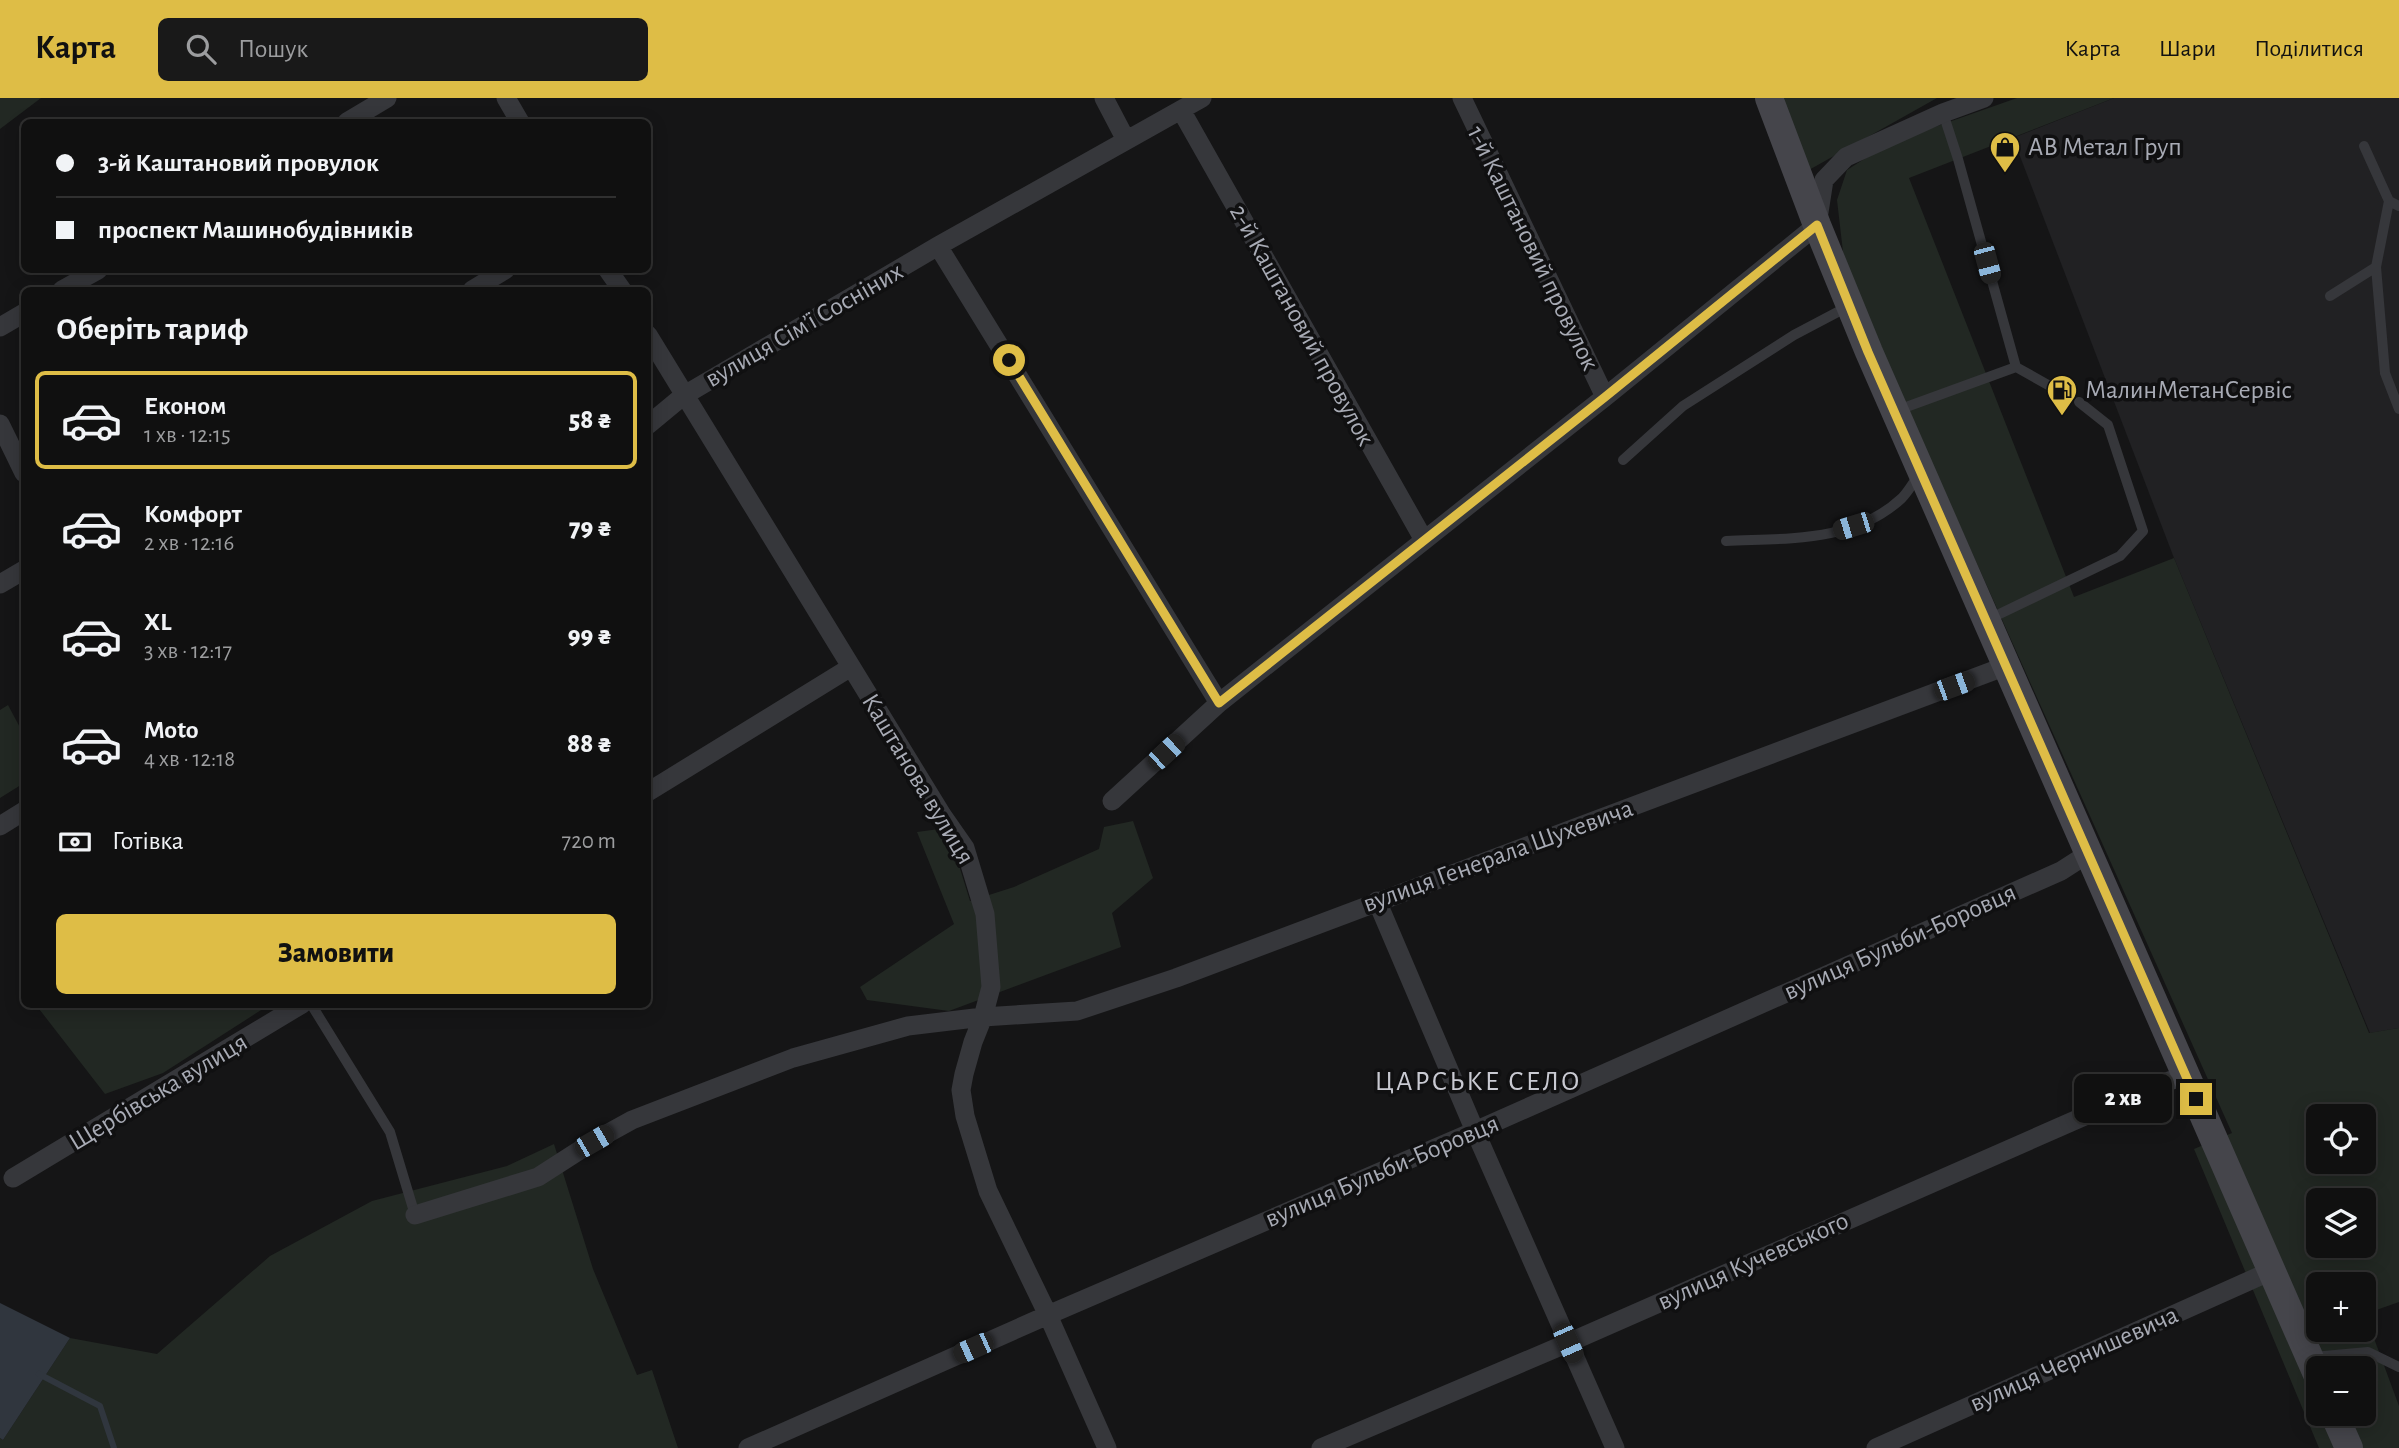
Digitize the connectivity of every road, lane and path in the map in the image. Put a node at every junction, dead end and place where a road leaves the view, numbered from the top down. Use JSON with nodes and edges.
{"nodes":[{"id":1,"x":387,"y":98,"type":"edge"},
{"id":2,"x":506,"y":98,"type":"edge"},
{"id":3,"x":1104,"y":98,"type":"edge"},
{"id":4,"x":1202,"y":98,"type":"edge"},
{"id":5,"x":1462,"y":98,"type":"edge"},
{"id":6,"x":1769,"y":98,"type":"edge"},
{"id":7,"x":1984,"y":98,"type":"edge"},
{"id":8,"x":1181,"y":110,"type":"junction"},
{"id":9,"x":1943,"y":113,"type":"junction"},
{"id":10,"x":352,"y":119,"type":"edge"},
{"id":11,"x":518,"y":119,"type":"edge"},
{"id":12,"x":1126,"y":139,"type":"junction"},
{"id":13,"x":2364,"y":146,"type":"dead end"},
{"id":14,"x":2394,"y":204,"type":"edge"},
{"id":15,"x":1817,"y":225,"type":"junction"},
{"id":16,"x":938,"y":246,"type":"junction"},
{"id":17,"x":2376,"y":267,"type":"junction"},
{"id":18,"x":93,"y":273,"type":"edge"},
{"id":19,"x":500,"y":273,"type":"edge"},
{"id":20,"x":67,"y":287,"type":"edge"},
{"id":21,"x":477,"y":287,"type":"edge"},
{"id":22,"x":2330,"y":296,"type":"dead end"},
{"id":23,"x":1850,"y":306,"type":"junction"},
{"id":24,"x":21,"y":315,"type":"edge"},
{"id":25,"x":0,"y":327,"type":"edge"},
{"id":26,"x":651,"y":340,"type":"edge"},
{"id":27,"x":2016,"y":367,"type":"junction"},
{"id":28,"x":2057,"y":390,"type":"dead end"},
{"id":29,"x":683,"y":396,"type":"junction"},
{"id":30,"x":1605,"y":397,"type":"junction"},
{"id":31,"x":2079,"y":402,"type":"dead end"},
{"id":32,"x":2399,"y":409,"type":"edge"},
{"id":33,"x":1895,"y":411,"type":"junction"},
{"id":34,"x":651,"y":423,"type":"edge"},
{"id":35,"x":0,"y":424,"type":"edge"},
{"id":36,"x":1623,"y":460,"type":"dead end"},
{"id":37,"x":21,"y":467,"type":"edge"},
{"id":38,"x":1922,"y":470,"type":"junction"},
{"id":39,"x":1424,"y":540,"type":"junction"},
{"id":40,"x":1726,"y":541,"type":"dead end"},
{"id":41,"x":21,"y":572,"type":"edge"},
{"id":42,"x":0,"y":584,"type":"edge"},
{"id":43,"x":1986,"y":620,"type":"junction"},
{"id":44,"x":2006,"y":666,"type":"junction"},
{"id":45,"x":851,"y":667,"type":"junction"},
{"id":46,"x":1219,"y":703,"type":"junction"},
{"id":47,"x":651,"y":790,"type":"edge"},
{"id":48,"x":1112,"y":801,"type":"dead end"},
{"id":49,"x":21,"y":813,"type":"edge"},
{"id":50,"x":0,"y":826,"type":"edge"},
{"id":51,"x":2089,"y":853,"type":"junction"},
{"id":52,"x":1377,"y":901,"type":"junction"},
{"id":53,"x":295,"y":1008,"type":"edge"},
{"id":54,"x":313,"y":1008,"type":"edge"},
{"id":55,"x":983,"y":1017,"type":"junction"},
{"id":56,"x":2186,"y":1075,"type":"junction"},
{"id":57,"x":1475,"y":1131,"type":"junction"},
{"id":58,"x":13,"y":1178,"type":"dead end"},
{"id":59,"x":415,"y":1215,"type":"joint"},
{"id":60,"x":2271,"y":1271,"type":"junction"},
{"id":61,"x":1048,"y":1315,"type":"junction"},
{"id":62,"x":1568,"y":1343,"type":"junction"},
{"id":63,"x":2309,"y":1356,"type":"edge"},
{"id":64,"x":2354,"y":1356,"type":"edge"},
{"id":65,"x":2399,"y":1367,"type":"edge"},
{"id":66,"x":2339,"y":1426,"type":"edge"},
{"id":67,"x":748,"y":1448,"type":"edge"},
{"id":68,"x":1107,"y":1448,"type":"edge"},
{"id":69,"x":1321,"y":1448,"type":"edge"},
{"id":70,"x":1615,"y":1448,"type":"edge"},
{"id":71,"x":1877,"y":1448,"type":"edge"},
{"id":72,"x":2349,"y":1448,"type":"edge"}],
"edges":[{"from":1,"to":10,"type":"street"},
{"from":2,"to":11,"type":"street"},
{"from":3,"to":12,"type":"street"},
{"from":4,"to":8,"type":"street","name":"вулиця Сім’ї Сосніних"},
{"from":5,"to":30,"type":"street","name":"1-й Каштановий провулок"},
{"from":6,"to":15,"type":"street"},
{"from":7,"to":9,"type":"street"},
{"from":8,"to":12,"type":"street","name":"вулиця Сім’ї Сосніних"},
{"from":8,"to":39,"type":"street","name":"2-й Каштановий провулок"},
{"from":9,"to":15,"type":"street"},
{"from":9,"to":27,"type":"lane"},
{"from":12,"to":16,"type":"street","name":"вулиця Сім’ї Сосніних"},
{"from":13,"to":14,"type":"lane"},
{"from":14,"to":17,"type":"lane"},
{"from":15,"to":23,"type":"street"},
{"from":15,"to":30,"type":"street"},
{"from":16,"to":29,"type":"street","name":"вулиця Сім’ї Сосніних"},
{"from":16,"to":46,"type":"street"},
{"from":17,"to":22,"type":"lane"},
{"from":17,"to":32,"type":"lane"},
{"from":18,"to":20,"type":"street"},
{"from":19,"to":21,"type":"street"},
{"from":23,"to":33,"type":"street"},
{"from":23,"to":36,"type":"lane"},
{"from":24,"to":25,"type":"street"},
{"from":26,"to":29,"type":"street"},
{"from":27,"to":28,"type":"lane"},
{"from":27,"to":33,"type":"lane"},
{"from":29,"to":34,"type":"street"},
{"from":29,"to":45,"type":"street","name":"вулиця Сім’ї Сосніних"},
{"from":30,"to":39,"type":"street"},
{"from":31,"to":43,"type":"lane"},
{"from":33,"to":38,"type":"street"},
{"from":35,"to":37,"type":"street"},
{"from":38,"to":40,"type":"lane"},
{"from":38,"to":43,"type":"street"},
{"from":39,"to":46,"type":"street"},
{"from":41,"to":42,"type":"street"},
{"from":43,"to":44,"type":"street"},
{"from":44,"to":51,"type":"street"},
{"from":44,"to":52,"type":"street","name":"вулиця Генерала Шухевича"},
{"from":45,"to":47,"type":"street"},
{"from":45,"to":55,"type":"street","name":"Каштанова вулиця"},
{"from":46,"to":48,"type":"street"},
{"from":49,"to":50,"type":"street"},
{"from":51,"to":56,"type":"street"},
{"from":51,"to":57,"type":"street","name":"вулиця Бульби-Боровця"},
{"from":52,"to":55,"type":"street","name":"вулиця Генерала Шухевича"},
{"from":52,"to":57,"type":"street"},
{"from":53,"to":58,"type":"street","name":"Щербівська вулиця"},
{"from":54,"to":59,"type":"lane"},
{"from":55,"to":59,"type":"street","name":"вулиця Генерала Шухевича"},
{"from":55,"to":61,"type":"street"},
{"from":56,"to":60,"type":"street"},
{"from":56,"to":62,"type":"street","name":"вулиця Кучевського"},
{"from":57,"to":61,"type":"street","name":"вулиця Бульби-Боровця"},
{"from":57,"to":62,"type":"street"},
{"from":60,"to":63,"type":"street"},
{"from":60,"to":71,"type":"street","name":"вулиця Чернишевича"},
{"from":61,"to":67,"type":"street","name":"вулиця Бульби-Боровця"},
{"from":61,"to":68,"type":"street"},
{"from":62,"to":69,"type":"street","name":"вулиця Кучевського"},
{"from":62,"to":70,"type":"street"},
{"from":64,"to":65,"type":"lane"},
{"from":66,"to":72,"type":"street"}]}
